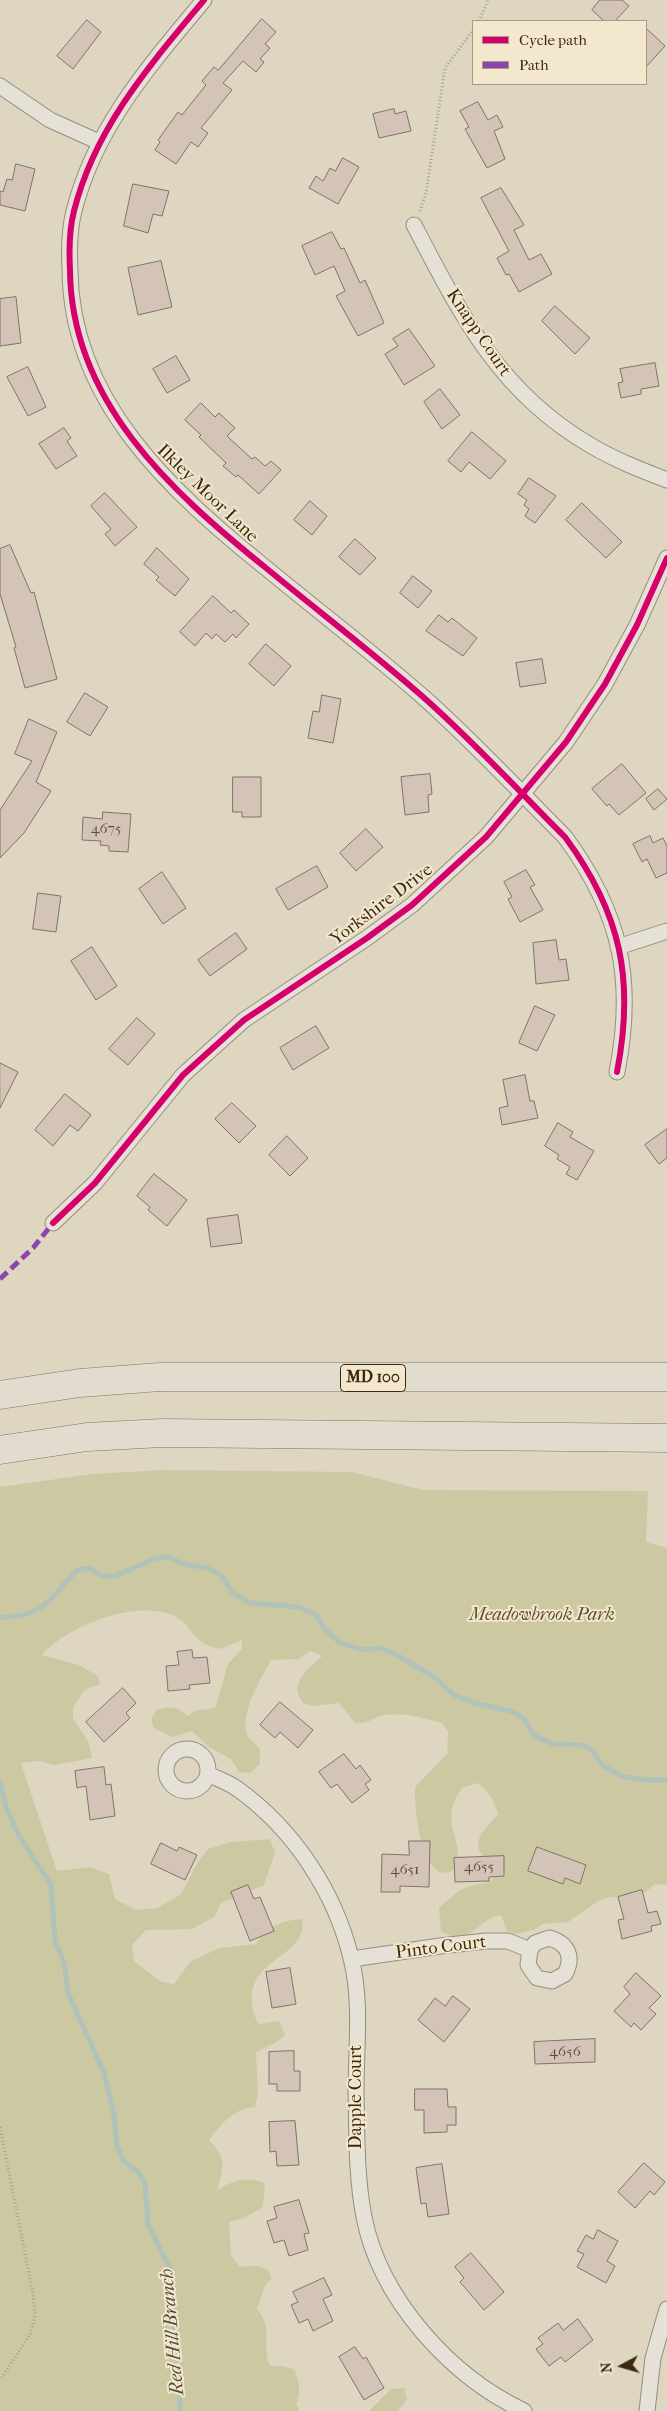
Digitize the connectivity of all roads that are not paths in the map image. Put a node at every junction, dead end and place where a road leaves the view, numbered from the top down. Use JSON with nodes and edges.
{"nodes":[{"id":1,"x":204,"y":0,"type":"edge"},
{"id":2,"x":0,"y":86,"type":"edge"},
{"id":3,"x":98,"y":142,"type":"junction"},
{"id":4,"x":414,"y":225,"type":"road end"},
{"id":5,"x":667,"y":480,"type":"edge"},
{"id":6,"x":667,"y":558,"type":"edge"},
{"id":7,"x":522,"y":794,"type":"junction"},
{"id":8,"x":667,"y":930,"type":"edge"},
{"id":9,"x":618,"y":947,"type":"junction"},
{"id":10,"x":617,"y":1072,"type":"dead end"},
{"id":11,"x":53,"y":1223,"type":"dead end"},
{"id":12,"x":667,"y":1377,"type":"edge"},
{"id":13,"x":0,"y":1395,"type":"edge"},
{"id":14,"x":358,"y":1434,"type":"junction"},
{"id":15,"x":667,"y":1438,"type":"edge"},
{"id":16,"x":0,"y":1450,"type":"edge"},
{"id":17,"x":0,"y":1466,"type":"edge"},
{"id":18,"x":208,"y":1774,"type":"dead end"},
{"id":19,"x":530,"y":1950,"type":"dead end"},
{"id":20,"x":352,"y":1959,"type":"junction"},
{"id":21,"x":667,"y":2309,"type":"edge"},
{"id":22,"x":524,"y":2411,"type":"edge"},
{"id":23,"x":647,"y":2411,"type":"edge"}],
"edges":[{"from":1,"to":3,"type":"street","name":"Ilkley Moor Lane"},
{"from":2,"to":3,"type":"street"},
{"from":3,"to":7,"type":"street","name":"Ilkley Moor Lane"},
{"from":4,"to":5,"type":"street","name":"Knapp Court"},
{"from":6,"to":7,"type":"street","name":"Yorkshire Drive"},
{"from":7,"to":9,"type":"street","name":"Ilkley Moor Lane"},
{"from":7,"to":11,"type":"street","name":"Yorkshire Drive"},
{"from":8,"to":9,"type":"street"},
{"from":9,"to":10,"type":"street","name":"Ilkley Moor Lane"},
{"from":12,"to":13,"type":"highway","number":"MD 100"},
{"from":14,"to":15,"type":"highway"},
{"from":14,"to":16,"type":"highway"},
{"from":14,"to":17,"type":"highway"},
{"from":18,"to":20,"type":"street","name":"Dapple Court"},
{"from":19,"to":20,"type":"street","name":"Pinto Court"},
{"from":20,"to":22,"type":"street","name":"Dapple Court"},
{"from":21,"to":23,"type":"street"}]}
